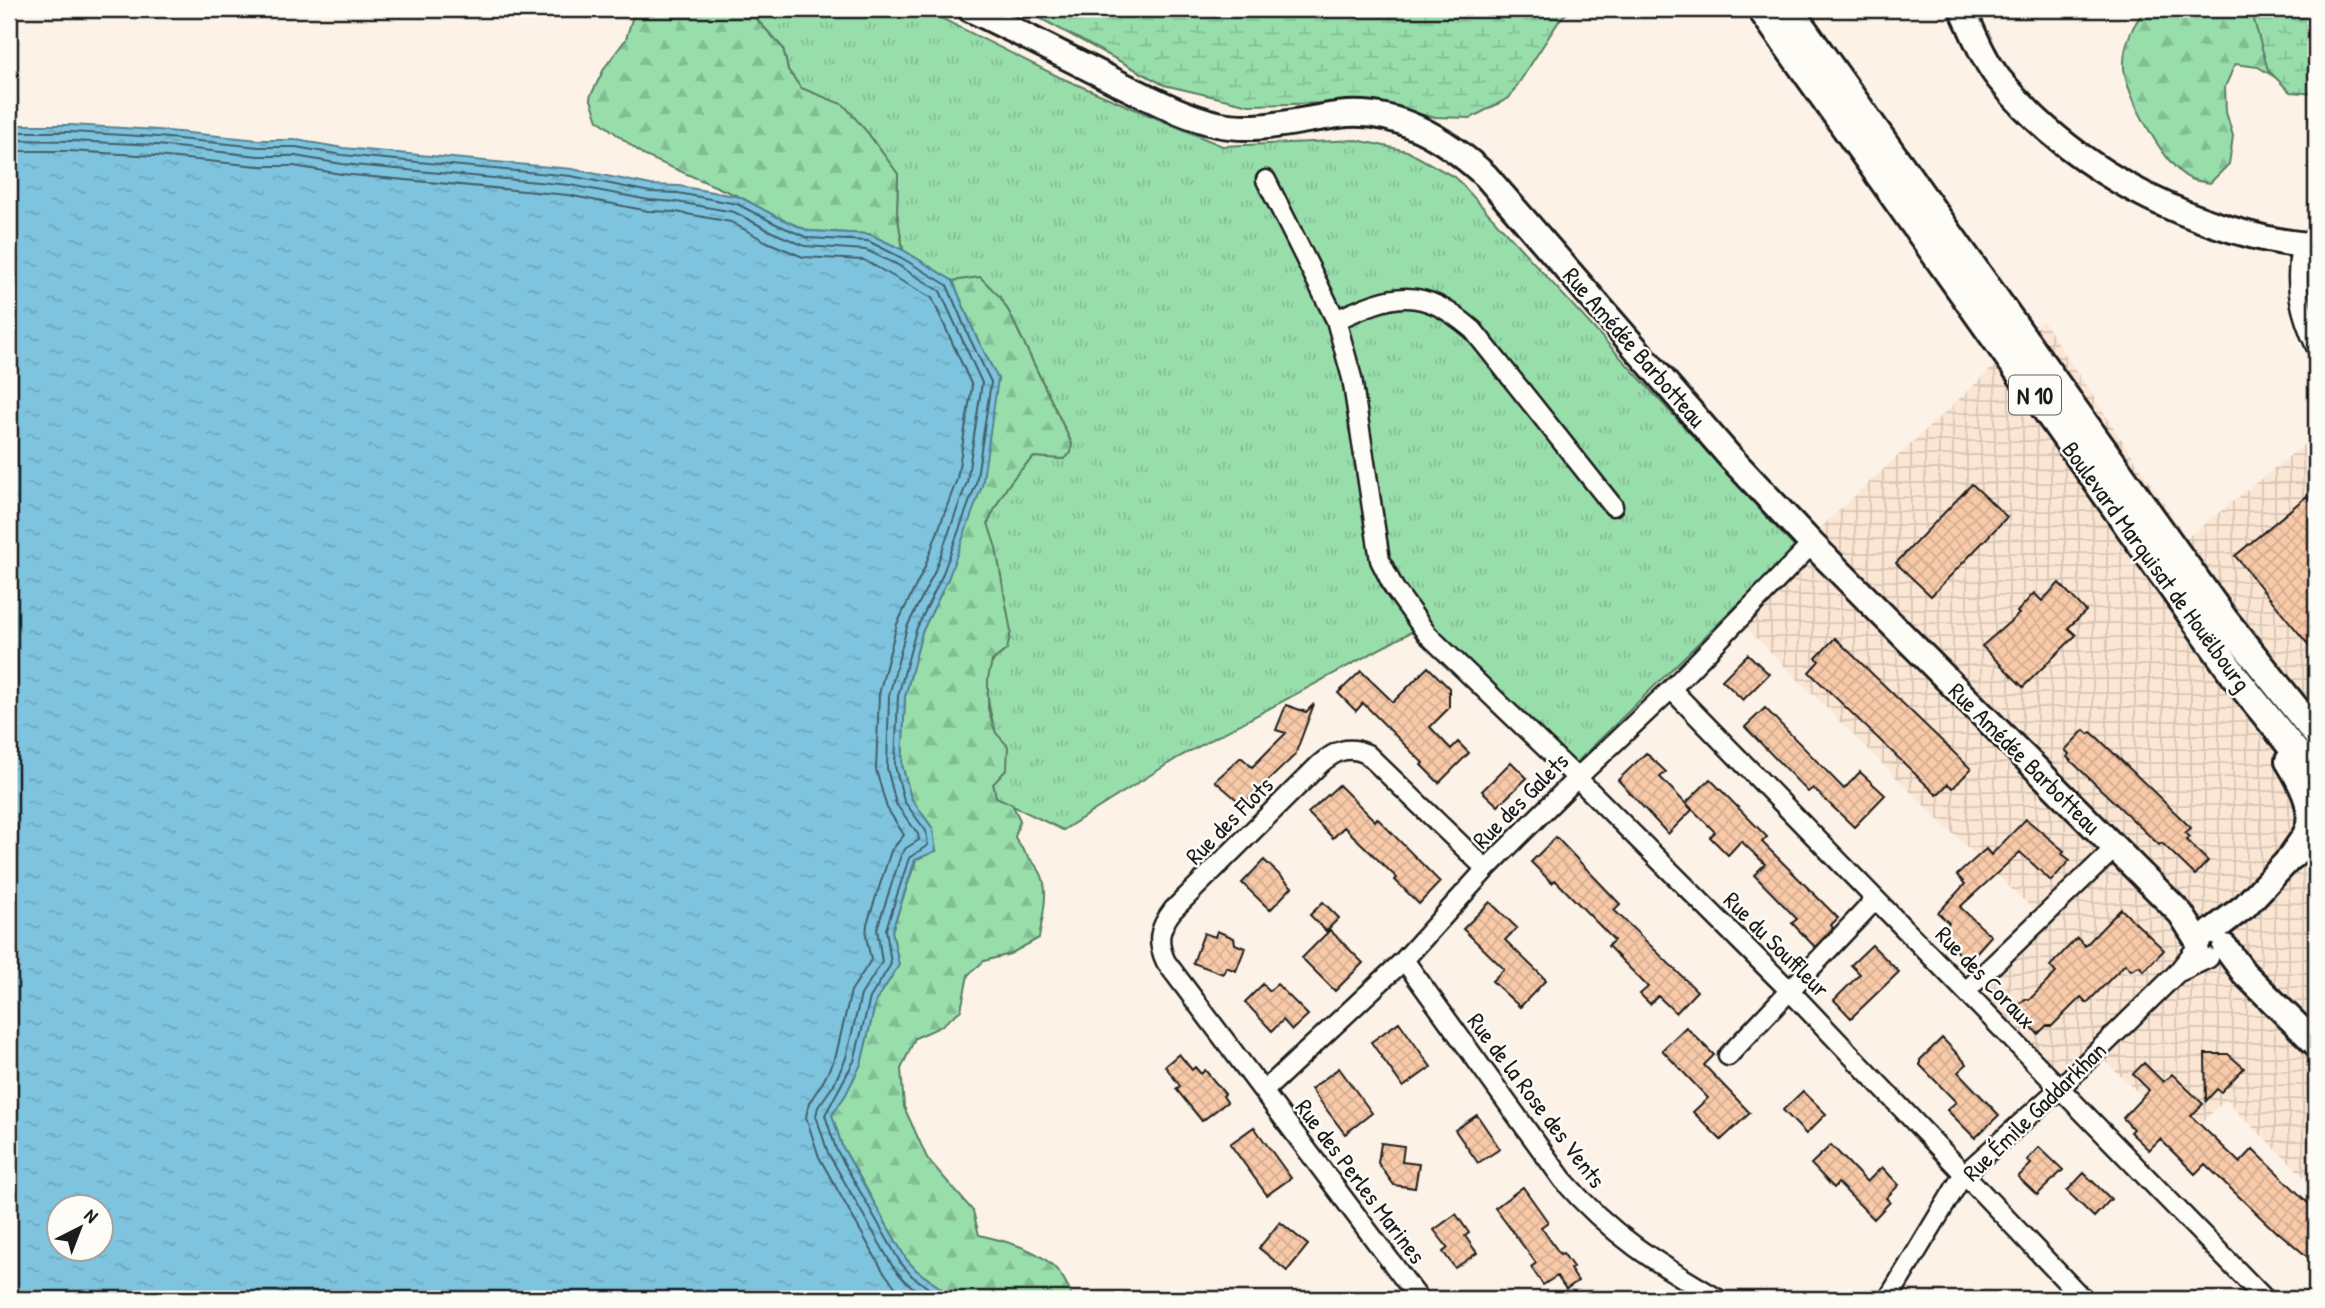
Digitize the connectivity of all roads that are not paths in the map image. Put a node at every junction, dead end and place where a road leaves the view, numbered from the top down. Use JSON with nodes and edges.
{"nodes":[{"id":1,"x":970,"y":9,"type":"edge"},
{"id":2,"x":1761,"y":9,"type":"edge"},
{"id":3,"x":1789,"y":9,"type":"edge"},
{"id":4,"x":1962,"y":9,"type":"edge"},
{"id":5,"x":1266,"y":180,"type":"dead end"},
{"id":6,"x":2309,"y":245,"type":"edge"},
{"id":7,"x":1336,"y":320,"type":"junction"},
{"id":8,"x":2316,"y":347,"type":"edge"},
{"id":9,"x":1613,"y":506,"type":"dead end"},
{"id":10,"x":1812,"y":544,"type":"junction"},
{"id":11,"x":2239,"y":682,"type":"junction"},
{"id":12,"x":1671,"y":689,"type":"junction"},
{"id":13,"x":2316,"y":734,"type":"edge"},
{"id":14,"x":2316,"y":777,"type":"edge"},
{"id":15,"x":1577,"y":778,"type":"junction"},
{"id":16,"x":2115,"y":848,"type":"junction"},
{"id":17,"x":2305,"y":849,"type":"edge"},
{"id":18,"x":1486,"y":869,"type":"junction"},
{"id":19,"x":1875,"y":900,"type":"junction"},
{"id":20,"x":2211,"y":944,"type":"junction"},
{"id":21,"x":1404,"y":960,"type":"junction"},
{"id":22,"x":1790,"y":991,"type":"junction"},
{"id":23,"x":1966,"y":991,"type":"junction"},
{"id":24,"x":2316,"y":1044,"type":"edge"},
{"id":25,"x":1728,"y":1056,"type":"dead end"},
{"id":26,"x":2060,"y":1088,"type":"junction"},
{"id":27,"x":1264,"y":1091,"type":"junction"},
{"id":28,"x":1963,"y":1175,"type":"junction"},
{"id":29,"x":1419,"y":1299,"type":"edge"},
{"id":30,"x":1718,"y":1299,"type":"edge"},
{"id":31,"x":1888,"y":1299,"type":"edge"},
{"id":32,"x":2083,"y":1299,"type":"edge"},
{"id":33,"x":2265,"y":1299,"type":"edge"}],
"edges":[{"from":1,"to":10,"type":"street","name":"Rue Amédée Barbotteau"},
{"from":2,"to":11,"type":"main road","name":"Boulevard Marquisat de Houëlbourg","number":"N 10"},
{"from":3,"to":13,"type":"main road","name":"Boulevard Marquisat de Houëlbourg","number":"N 10"},
{"from":4,"to":6,"type":"street"},
{"from":5,"to":7,"type":"street","name":"Rue du Souffleur"},
{"from":6,"to":8,"type":"street"},
{"from":7,"to":9,"type":"street"},
{"from":7,"to":15,"type":"street","name":"Rue du Souffleur"},
{"from":10,"to":12,"type":"street","name":"Rue des Galets"},
{"from":10,"to":16,"type":"street","name":"Rue Amédée Barbotteau"},
{"from":11,"to":14,"type":"main road","name":"Boulevard Marquisat de Houëlbourg","number":"N 10"},
{"from":11,"to":17,"type":"main road"},
{"from":12,"to":15,"type":"street","name":"Rue des Galets"},
{"from":12,"to":19,"type":"street","name":"Rue des Coraux"},
{"from":15,"to":18,"type":"street","name":"Rue des Galets"},
{"from":15,"to":22,"type":"street","name":"Rue du Souffleur"},
{"from":16,"to":20,"type":"street","name":"Rue Amédée Barbotteau"},
{"from":16,"to":23,"type":"street"},
{"from":17,"to":20,"type":"street","name":"Rue Émile Gaddarkhan"},
{"from":18,"to":21,"type":"street","name":"Rue des Galets"},
{"from":18,"to":27,"type":"street","name":"Rue des Flots"},
{"from":19,"to":22,"type":"street"},
{"from":19,"to":23,"type":"street","name":"Rue des Coraux"},
{"from":20,"to":24,"type":"street","name":"Rue Amédée Barbotteau"},
{"from":20,"to":26,"type":"street","name":"Rue Émile Gaddarkhan"},
{"from":21,"to":27,"type":"street","name":"Rue des Galets"},
{"from":21,"to":30,"type":"street","name":"Rue de la Rose des Vents"},
{"from":22,"to":25,"type":"street"},
{"from":22,"to":28,"type":"street","name":"Rue du Souffleur"},
{"from":23,"to":26,"type":"street","name":"Rue des Coraux"},
{"from":26,"to":28,"type":"street","name":"Rue Émile Gaddarkhan"},
{"from":26,"to":33,"type":"street","name":"Rue des Coraux"},
{"from":27,"to":29,"type":"street","name":"Rue des Perles Marines"},
{"from":28,"to":31,"type":"street","name":"Rue Émile Gaddarkhan"},
{"from":28,"to":32,"type":"street","name":"Rue du Souffleur"}]}
